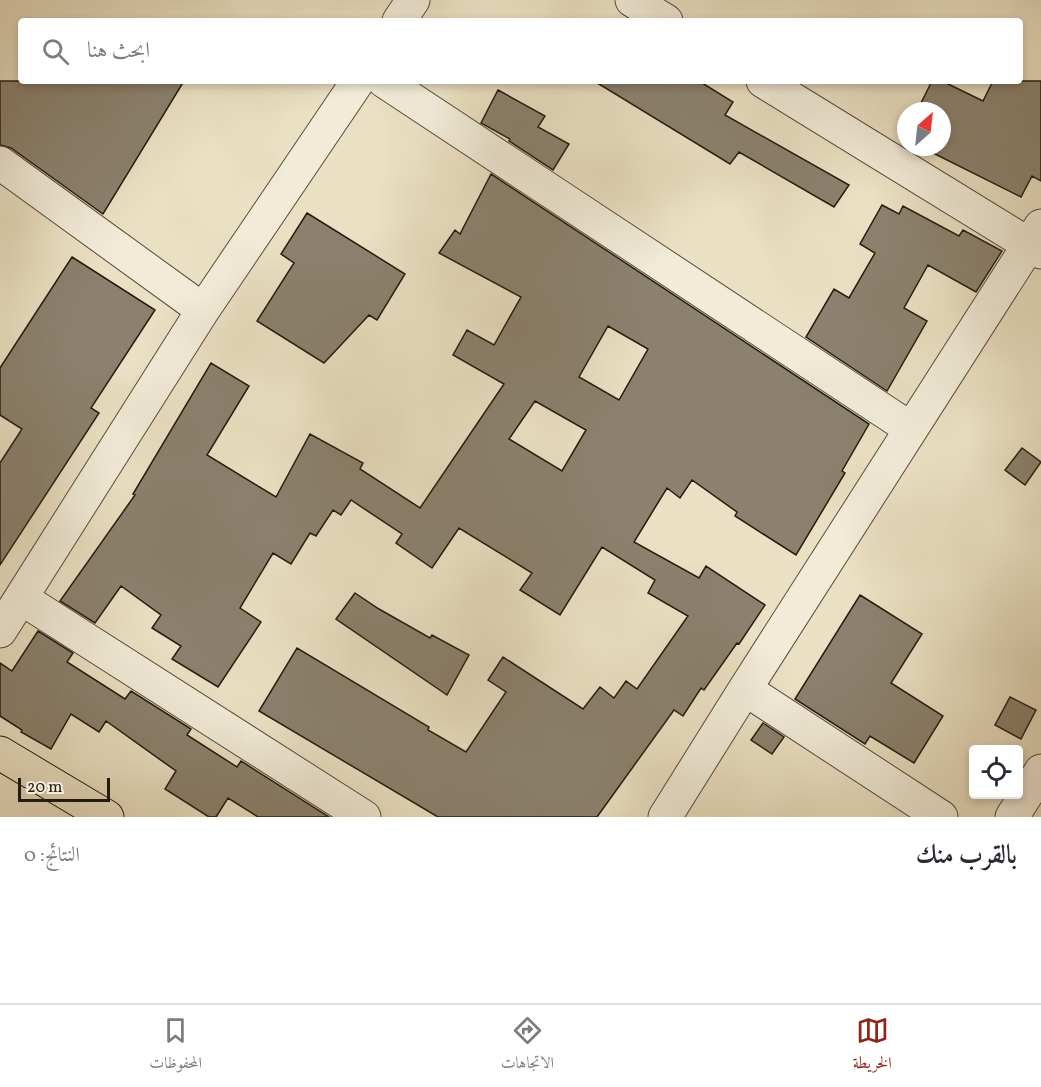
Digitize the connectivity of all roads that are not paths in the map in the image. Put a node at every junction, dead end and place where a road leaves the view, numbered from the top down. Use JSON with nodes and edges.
{"nodes":[{"id":1,"x":413,"y":0,"type":"edge"},
{"id":2,"x":632,"y":0,"type":"edge"},
{"id":3,"x":401,"y":18,"type":"edge"},
{"id":4,"x":661,"y":18,"type":"edge"},
{"id":5,"x":356,"y":84,"type":"edge"},
{"id":6,"x":389,"y":84,"type":"edge"},
{"id":7,"x":768,"y":84,"type":"edge"},
{"id":8,"x":0,"y":163,"type":"edge"},
{"id":9,"x":1037,"y":241,"type":"edge"},
{"id":10,"x":203,"y":310,"type":"junction"},
{"id":11,"x":911,"y":429,"type":"junction"},
{"id":12,"x":21,"y":598,"type":"junction"},
{"id":13,"x":0,"y":631,"type":"edge"},
{"id":14,"x":745,"y":689,"type":"junction"},
{"id":15,"x":0,"y":753,"type":"edge"},
{"id":16,"x":1041,"y":771,"type":"edge"},
{"id":17,"x":106,"y":817,"type":"edge"},
{"id":18,"x":364,"y":817,"type":"edge"},
{"id":19,"x":665,"y":817,"type":"edge"},
{"id":20,"x":940,"y":817,"type":"edge"},
{"id":21,"x":1012,"y":817,"type":"edge"}],
"edges":[{"from":1,"to":3,"type":"street"},
{"from":2,"to":4,"type":"street"},
{"from":5,"to":10,"type":"street"},
{"from":6,"to":11,"type":"street"},
{"from":7,"to":9,"type":"street"},
{"from":8,"to":10,"type":"street"},
{"from":9,"to":11,"type":"street"},
{"from":10,"to":12,"type":"street"},
{"from":11,"to":14,"type":"street"},
{"from":12,"to":13,"type":"street"},
{"from":12,"to":18,"type":"street"},
{"from":14,"to":19,"type":"street"},
{"from":14,"to":20,"type":"street"},
{"from":15,"to":17,"type":"main road"},
{"from":16,"to":21,"type":"street"}]}
